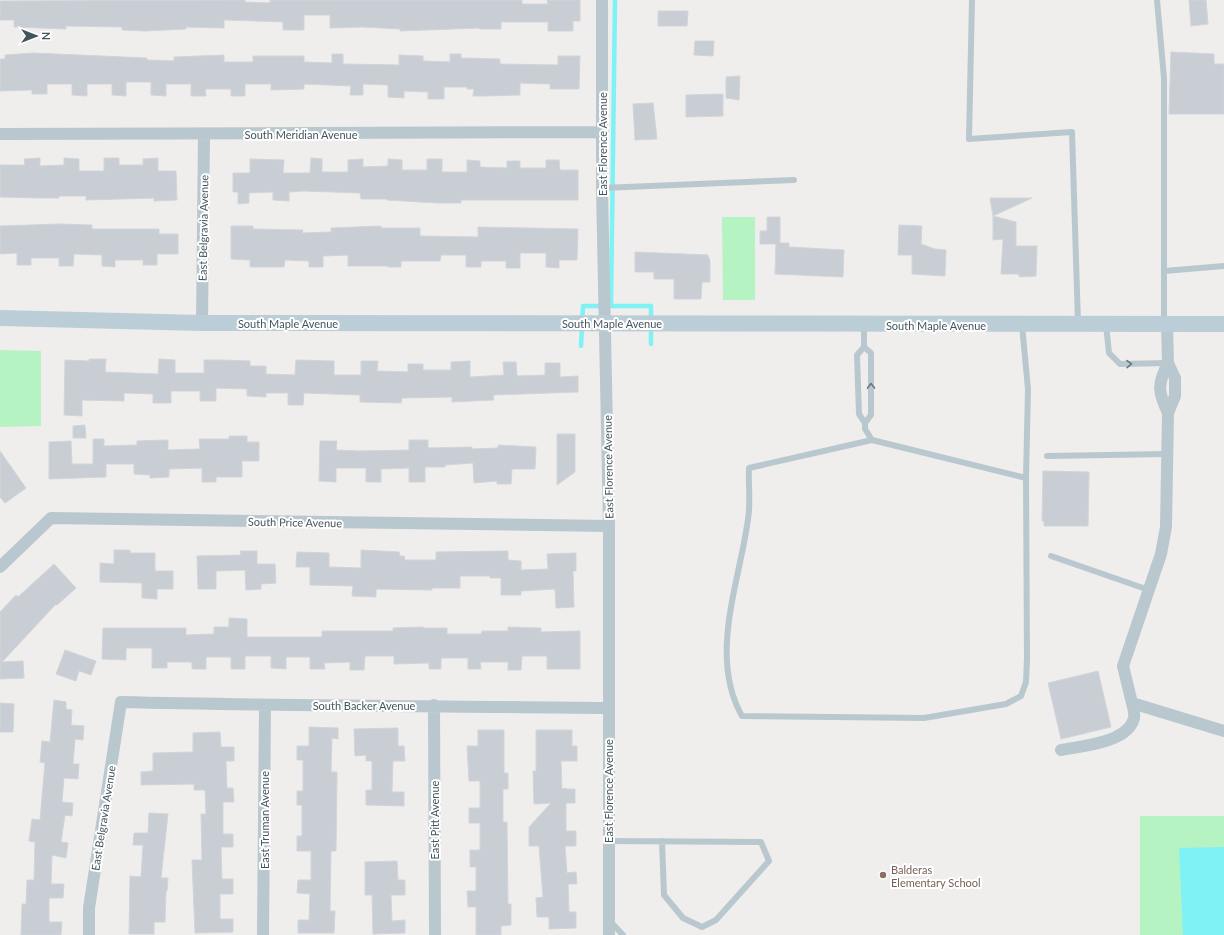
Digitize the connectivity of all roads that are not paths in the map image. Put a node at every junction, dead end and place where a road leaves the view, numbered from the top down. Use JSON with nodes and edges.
{"nodes":[{"id":1,"x":602,"y":0,"type":"edge"},
{"id":2,"x":972,"y":0,"type":"edge"},
{"id":3,"x":1157,"y":0,"type":"edge"},
{"id":4,"x":603,"y":132,"type":"junction"},
{"id":5,"x":0,"y":134,"type":"edge"},
{"id":6,"x":204,"y":134,"type":"junction"},
{"id":7,"x":794,"y":180,"type":"dead end"},
{"id":8,"x":602,"y":188,"type":"junction"},
{"id":9,"x":1224,"y":266,"type":"edge"},
{"id":10,"x":1164,"y":271,"type":"junction"},
{"id":11,"x":0,"y":318,"type":"edge"},
{"id":12,"x":605,"y":322,"type":"junction"},
{"id":13,"x":202,"y":323,"type":"junction"},
{"id":14,"x":1166,"y":324,"type":"junction"},
{"id":15,"x":1224,"y":324,"type":"edge"},
{"id":16,"x":864,"y":325,"type":"junction"},
{"id":17,"x":1022,"y":325,"type":"junction"},
{"id":18,"x":1078,"y":325,"type":"junction"},
{"id":19,"x":1106,"y":325,"type":"junction"},
{"id":20,"x":864,"y":347,"type":"junction"},
{"id":21,"x":1168,"y":363,"type":"junction"},
{"id":22,"x":865,"y":423,"type":"junction"},
{"id":23,"x":872,"y":440,"type":"junction"},
{"id":24,"x":1167,"y":454,"type":"junction"},
{"id":25,"x":1047,"y":456,"type":"dead end"},
{"id":26,"x":1026,"y":478,"type":"junction"},
{"id":27,"x":609,"y":526,"type":"junction"},
{"id":28,"x":1051,"y":556,"type":"dead end"},
{"id":29,"x":0,"y":567,"type":"edge"},
{"id":30,"x":1149,"y":590,"type":"junction"},
{"id":31,"x":121,"y":702,"type":"joint"},
{"id":32,"x":1132,"y":703,"type":"junction"},
{"id":33,"x":265,"y":705,"type":"junction"},
{"id":34,"x":434,"y":705,"type":"junction"},
{"id":35,"x":608,"y":708,"type":"junction"},
{"id":36,"x":1224,"y":731,"type":"edge"},
{"id":37,"x":1061,"y":750,"type":"dead end"},
{"id":38,"x":608,"y":841,"type":"junction"},
{"id":39,"x":662,"y":841,"type":"junction"},
{"id":40,"x":609,"y":920,"type":"junction"},
{"id":41,"x":89,"y":935,"type":"edge"},
{"id":42,"x":263,"y":935,"type":"edge"},
{"id":43,"x":435,"y":935,"type":"edge"},
{"id":44,"x":609,"y":935,"type":"edge"},
{"id":45,"x":623,"y":935,"type":"edge"}],
"edges":[{"from":1,"to":4,"type":"street","name":"East Florence Avenue"},
{"from":2,"to":18,"type":"lane"},
{"from":3,"to":10,"type":"lane"},
{"from":4,"to":6,"type":"street","name":"South Meridian Avenue"},
{"from":4,"to":8,"type":"street","name":"East Florence Avenue"},
{"from":5,"to":6,"type":"street","name":"South Meridian Avenue"},
{"from":6,"to":13,"type":"street","name":"East Belgravia Avenue"},
{"from":7,"to":8,"type":"lane"},
{"from":8,"to":12,"type":"street","name":"East Florence Avenue"},
{"from":9,"to":10,"type":"lane"},
{"from":10,"to":14,"type":"lane"},
{"from":11,"to":13,"type":"main road","name":"South Maple Avenue"},
{"from":12,"to":13,"type":"main road","name":"South Maple Avenue"},
{"from":12,"to":16,"type":"main road","name":"South Maple Avenue"},
{"from":12,"to":27,"type":"street","name":"East Florence Avenue"},
{"from":14,"to":15,"type":"main road","name":"South Maple Avenue"},
{"from":14,"to":19,"type":"main road","name":"South Maple Avenue"},
{"from":14,"to":21,"type":"street"},
{"from":16,"to":17,"type":"main road","name":"South Maple Avenue"},
{"from":16,"to":20,"type":"lane"},
{"from":17,"to":18,"type":"main road","name":"South Maple Avenue"},
{"from":17,"to":26,"type":"lane"},
{"from":18,"to":19,"type":"main road","name":"South Maple Avenue"},
{"from":19,"to":21,"type":"lane","one_way":true},
{"from":20,"to":22,"type":"lane"},
{"from":22,"to":20,"type":"lane","one_way":true},
{"from":21,"to":24,"type":"street"},
{"from":22,"to":23,"type":"lane"},
{"from":23,"to":26,"type":"lane"},
{"from":23,"to":26,"type":"lane"},
{"from":24,"to":25,"type":"lane"},
{"from":24,"to":30,"type":"street"},
{"from":27,"to":29,"type":"street","name":"South Price Avenue"},
{"from":27,"to":35,"type":"street","name":"East Florence Avenue"},
{"from":28,"to":30,"type":"lane"},
{"from":30,"to":32,"type":"street"},
{"from":31,"to":33,"type":"street","name":"South Backer Avenue"},
{"from":31,"to":41,"type":"street","name":"East Belgravia Avenue"},
{"from":32,"to":36,"type":"street"},
{"from":32,"to":37,"type":"street"},
{"from":33,"to":34,"type":"street","name":"South Backer Avenue"},
{"from":33,"to":42,"type":"street","name":"East Truman Avenue"},
{"from":34,"to":35,"type":"street","name":"South Backer Avenue"},
{"from":34,"to":43,"type":"street","name":"East Pitt Avenue"},
{"from":35,"to":38,"type":"street","name":"East Florence Avenue"},
{"from":38,"to":39,"type":"lane"},
{"from":38,"to":40,"type":"street","name":"East Florence Avenue"},
{"from":39,"to":39,"type":"lane"},
{"from":40,"to":44,"type":"street","name":"East Florence Avenue"},
{"from":40,"to":45,"type":"lane"}]}
